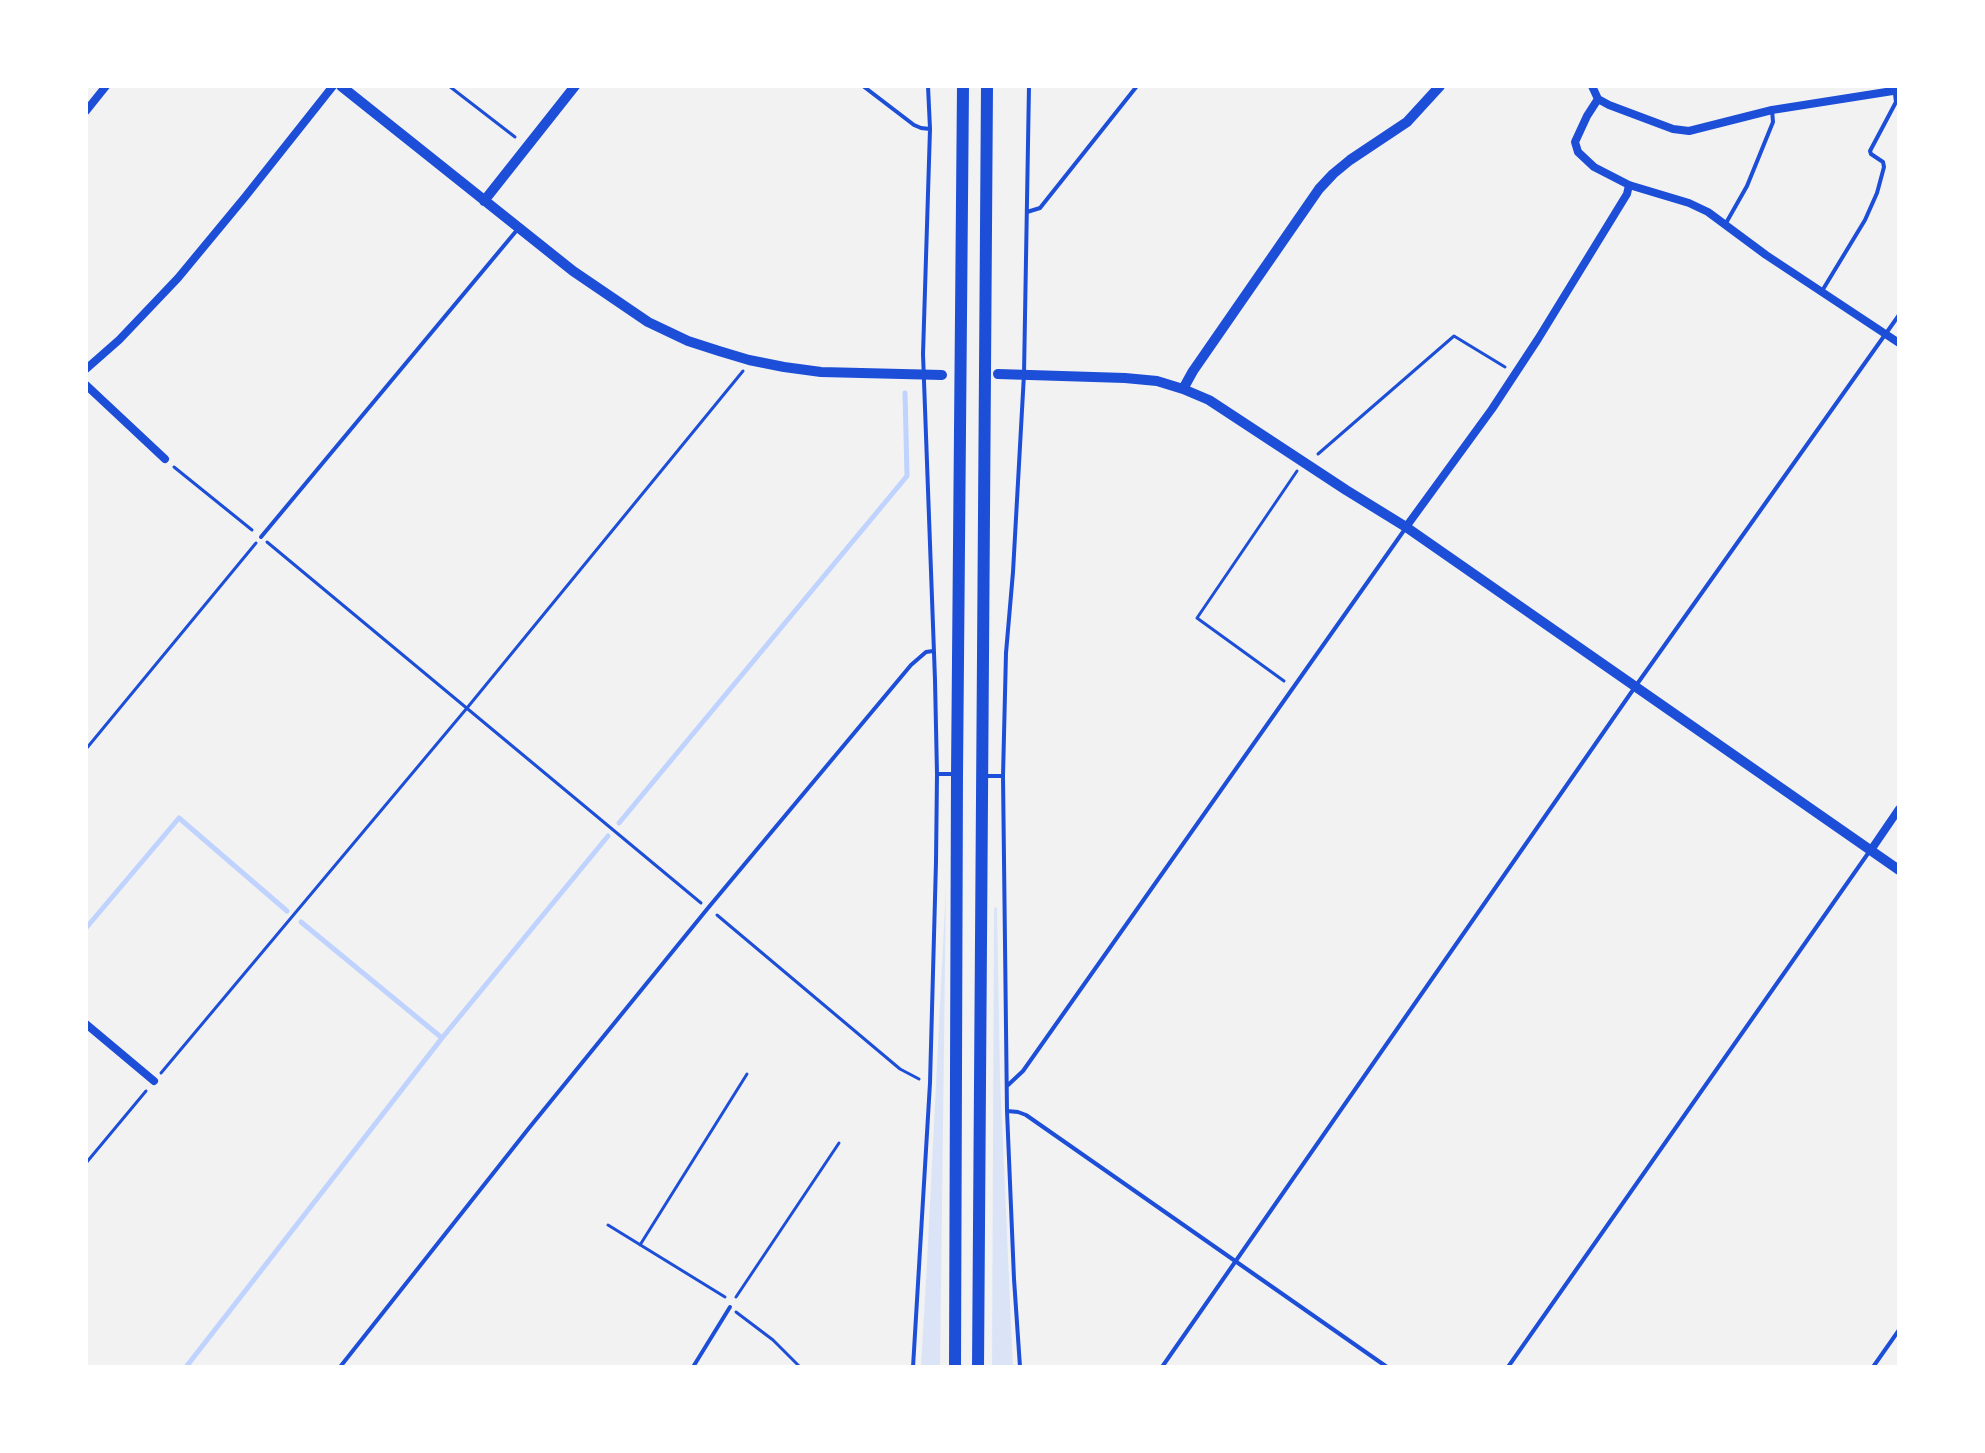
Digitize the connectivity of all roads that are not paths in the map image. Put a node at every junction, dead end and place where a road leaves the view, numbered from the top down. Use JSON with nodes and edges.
{"nodes":[{"id":1,"x":106,"y":86,"type":"edge"},
{"id":2,"x":333,"y":86,"type":"edge"},
{"id":3,"x":341,"y":86,"type":"edge"},
{"id":4,"x":575,"y":86,"type":"edge"},
{"id":5,"x":863,"y":86,"type":"edge"},
{"id":6,"x":928,"y":86,"type":"edge"},
{"id":7,"x":963,"y":86,"type":"edge"},
{"id":8,"x":987,"y":86,"type":"edge"},
{"id":9,"x":1029,"y":86,"type":"edge"},
{"id":10,"x":1137,"y":86,"type":"edge"},
{"id":11,"x":1440,"y":86,"type":"edge"},
{"id":12,"x":1593,"y":86,"type":"edge"},
{"id":13,"x":1896,"y":89,"type":"edge"},
{"id":14,"x":1598,"y":99,"type":"junction"},
{"id":15,"x":1772,"y":110,"type":"junction"},
{"id":16,"x":86,"y":111,"type":"edge"},
{"id":17,"x":930,"y":129,"type":"junction"},
{"id":18,"x":1629,"y":185,"type":"junction"},
{"id":19,"x":484,"y":201,"type":"junction"},
{"id":20,"x":1027,"y":212,"type":"junction"},
{"id":21,"x":1725,"y":225,"type":"junction"},
{"id":22,"x":518,"y":228,"type":"junction"},
{"id":23,"x":1822,"y":291,"type":"junction"},
{"id":24,"x":1899,"y":315,"type":"edge"},
{"id":25,"x":1886,"y":333,"type":"junction"},
{"id":26,"x":1899,"y":343,"type":"edge"},
{"id":27,"x":86,"y":369,"type":"edge"},
{"id":28,"x":998,"y":374,"type":"dead end"},
{"id":29,"x":1024,"y":374,"type":"junction"},
{"id":30,"x":923,"y":375,"type":"junction"},
{"id":31,"x":942,"y":375,"type":"dead end"},
{"id":32,"x":86,"y":385,"type":"edge"},
{"id":33,"x":1183,"y":389,"type":"junction"},
{"id":34,"x":165,"y":459,"type":"road end"},
{"id":35,"x":1406,"y":527,"type":"junction"},
{"id":36,"x":261,"y":537,"type":"road end"},
{"id":37,"x":933,"y":651,"type":"junction"},
{"id":38,"x":1635,"y":687,"type":"junction"},
{"id":39,"x":937,"y":774,"type":"junction"},
{"id":40,"x":957,"y":774,"type":"junction"},
{"id":41,"x":982,"y":776,"type":"junction"},
{"id":42,"x":1003,"y":776,"type":"junction"},
{"id":43,"x":1899,"y":809,"type":"edge"},
{"id":44,"x":1871,"y":850,"type":"junction"},
{"id":45,"x":1899,"y":870,"type":"edge"},
{"id":46,"x":86,"y":1024,"type":"edge"},
{"id":47,"x":154,"y":1081,"type":"road end"},
{"id":48,"x":1007,"y":1086,"type":"junction"},
{"id":49,"x":1007,"y":1111,"type":"junction"},
{"id":50,"x":1236,"y":1262,"type":"junction"},
{"id":51,"x":730,"y":1307,"type":"road end"},
{"id":52,"x":1899,"y":1330,"type":"edge"},
{"id":53,"x":340,"y":1367,"type":"edge"},
{"id":54,"x":693,"y":1367,"type":"edge"},
{"id":55,"x":913,"y":1367,"type":"edge"},
{"id":56,"x":955,"y":1367,"type":"edge"},
{"id":57,"x":978,"y":1367,"type":"edge"},
{"id":58,"x":1020,"y":1367,"type":"edge"},
{"id":59,"x":1162,"y":1367,"type":"edge"},
{"id":60,"x":1387,"y":1367,"type":"edge"},
{"id":61,"x":1508,"y":1367,"type":"edge"},
{"id":62,"x":1873,"y":1367,"type":"edge"}],
"edges":[{"from":1,"to":16,"type":"street"},
{"from":2,"to":27,"type":"street"},
{"from":3,"to":19,"type":"street"},
{"from":4,"to":19,"type":"street"},
{"from":5,"to":17,"type":"lane"},
{"from":6,"to":17,"type":"lane"},
{"from":7,"to":40,"type":"highway"},
{"from":8,"to":41,"type":"highway"},
{"from":9,"to":20,"type":"lane"},
{"from":10,"to":20,"type":"lane"},
{"from":11,"to":33,"type":"street"},
{"from":12,"to":14,"type":"street"},
{"from":13,"to":15,"type":"street"},
{"from":13,"to":23,"type":"lane"},
{"from":14,"to":15,"type":"street"},
{"from":14,"to":18,"type":"street"},
{"from":15,"to":21,"type":"lane"},
{"from":17,"to":30,"type":"lane"},
{"from":18,"to":21,"type":"street"},
{"from":18,"to":35,"type":"street"},
{"from":19,"to":22,"type":"street"},
{"from":20,"to":29,"type":"lane"},
{"from":21,"to":23,"type":"street"},
{"from":22,"to":30,"type":"street"},
{"from":22,"to":36,"type":"lane"},
{"from":23,"to":25,"type":"street"},
{"from":24,"to":25,"type":"lane"},
{"from":25,"to":26,"type":"street"},
{"from":25,"to":38,"type":"lane"},
{"from":28,"to":29,"type":"street"},
{"from":29,"to":33,"type":"street"},
{"from":29,"to":42,"type":"lane"},
{"from":30,"to":31,"type":"street"},
{"from":30,"to":37,"type":"lane"},
{"from":32,"to":34,"type":"street"},
{"from":33,"to":35,"type":"street"},
{"from":35,"to":38,"type":"street"},
{"from":35,"to":48,"type":"lane"},
{"from":37,"to":39,"type":"lane"},
{"from":37,"to":53,"type":"lane"},
{"from":38,"to":44,"type":"street"},
{"from":38,"to":50,"type":"lane"},
{"from":39,"to":40,"type":"lane"},
{"from":39,"to":55,"type":"lane"},
{"from":40,"to":56,"type":"highway"},
{"from":41,"to":42,"type":"lane"},
{"from":41,"to":57,"type":"highway"},
{"from":42,"to":48,"type":"lane"},
{"from":43,"to":44,"type":"street"},
{"from":44,"to":45,"type":"street"},
{"from":44,"to":61,"type":"lane"},
{"from":46,"to":47,"type":"street"},
{"from":48,"to":49,"type":"lane"},
{"from":49,"to":50,"type":"lane"},
{"from":49,"to":58,"type":"lane"},
{"from":50,"to":59,"type":"lane"},
{"from":50,"to":60,"type":"lane"},
{"from":51,"to":54,"type":"lane"},
{"from":52,"to":62,"type":"lane"}]}
